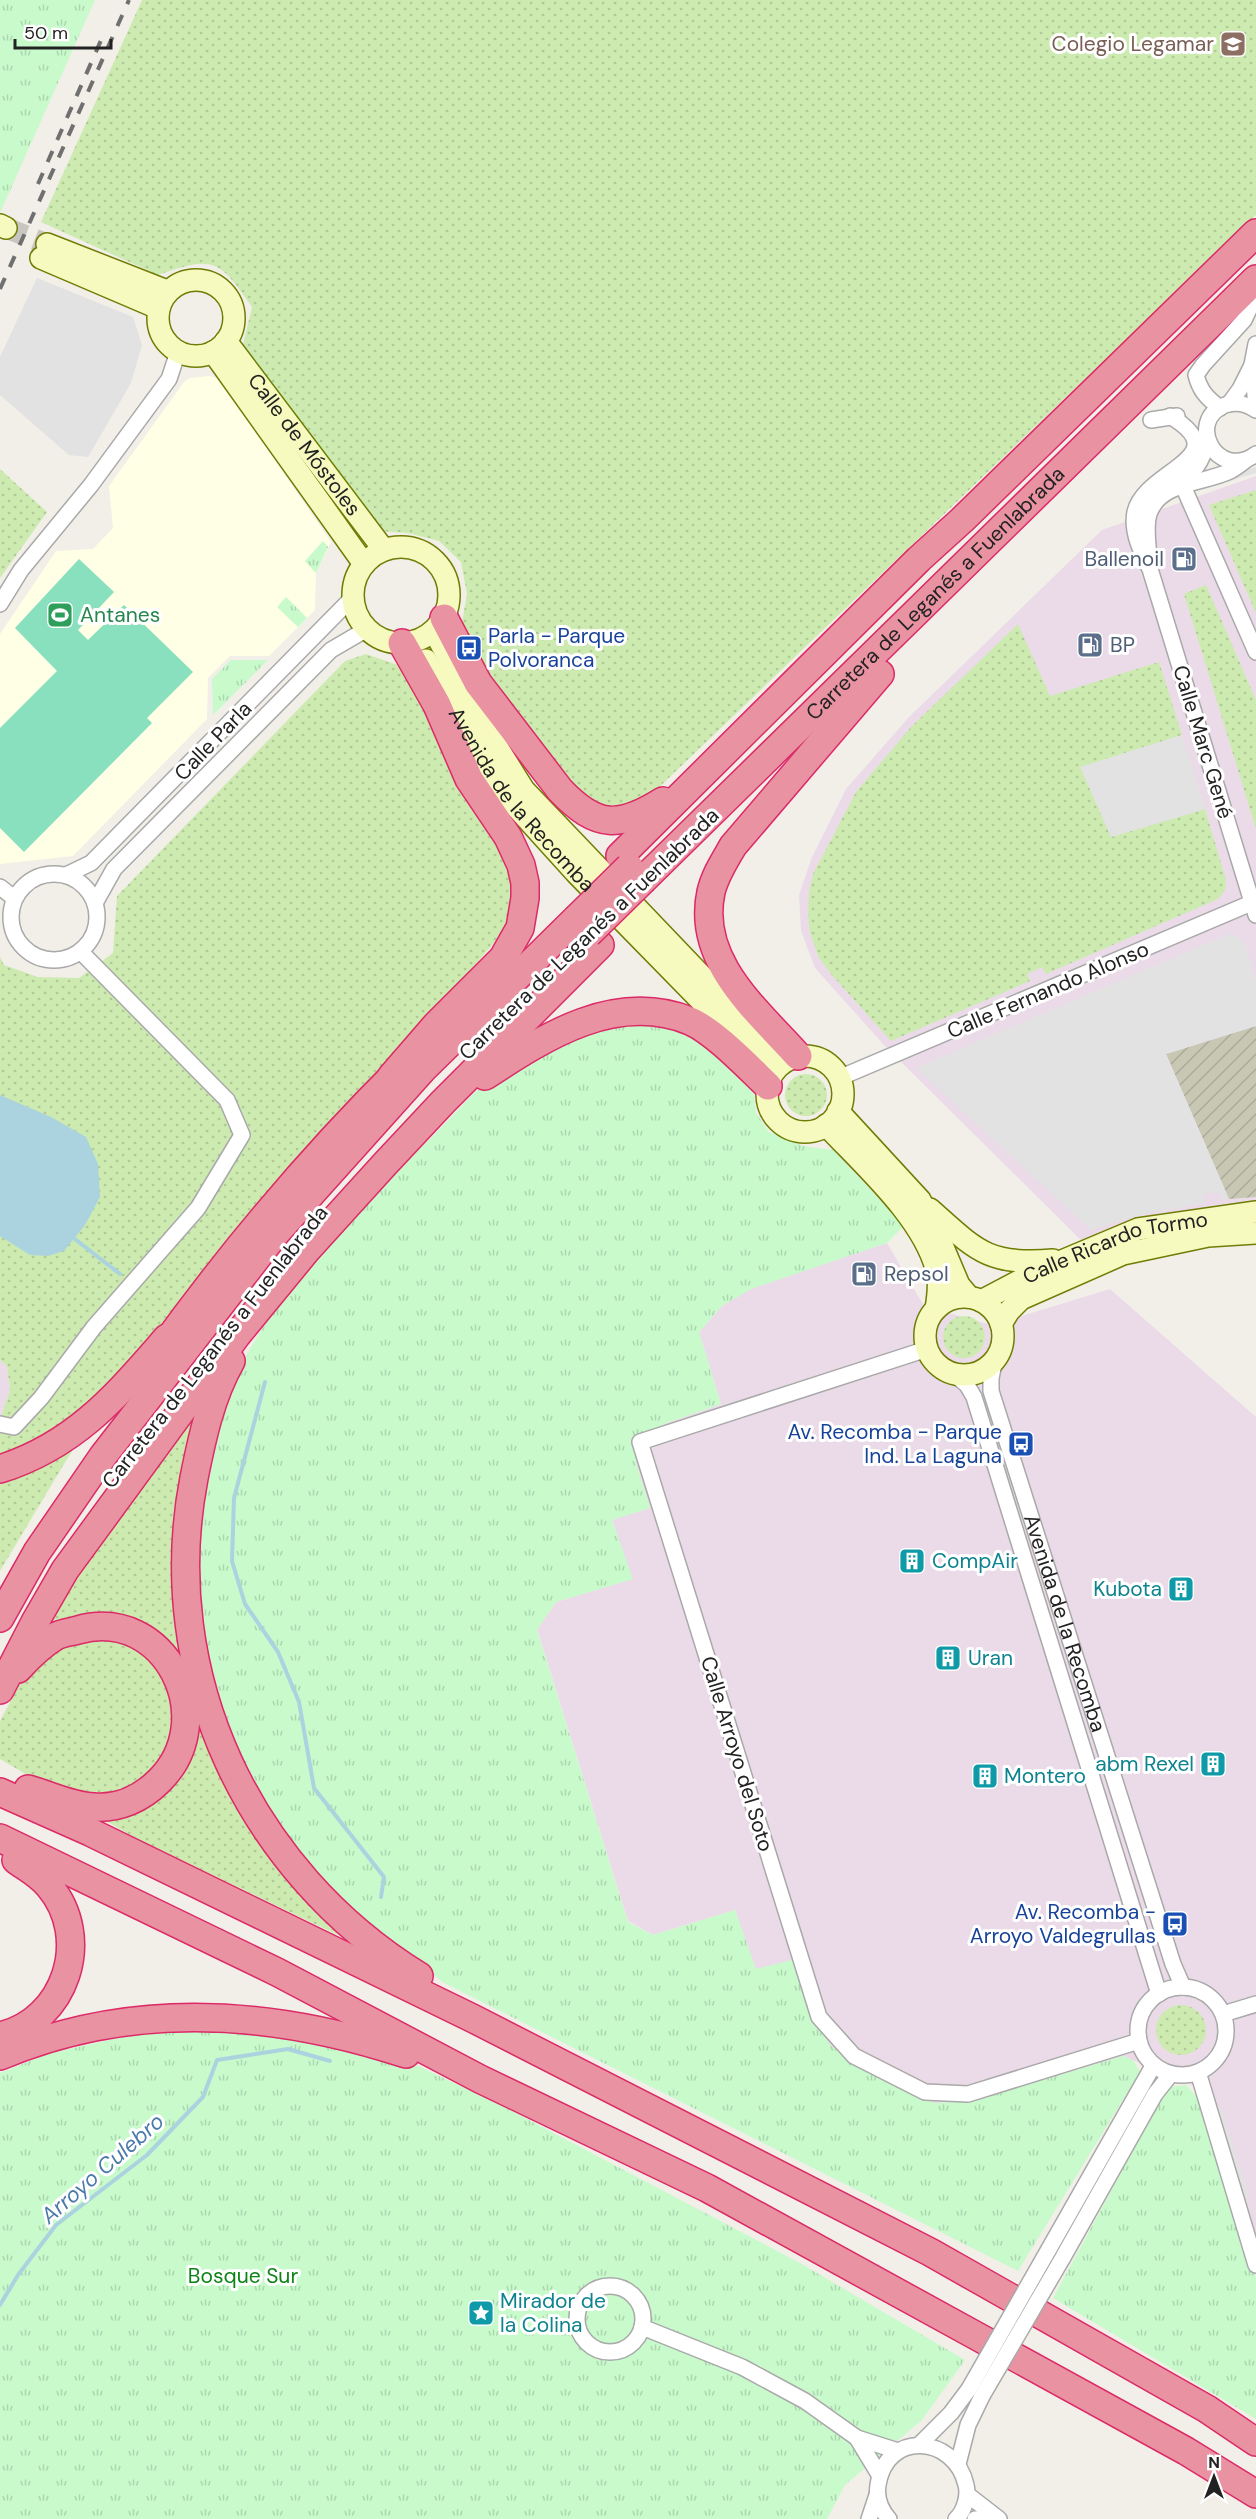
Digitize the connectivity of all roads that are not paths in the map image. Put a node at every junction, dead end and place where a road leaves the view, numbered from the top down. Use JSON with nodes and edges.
{"nodes":[{"id":1,"x":1256,"y":233,"type":"edge"},
{"id":2,"x":44,"y":251,"type":"tunnel mouth"},
{"id":3,"x":1256,"y":252,"type":"edge"},
{"id":4,"x":1256,"y":279,"type":"edge"},
{"id":5,"x":1256,"y":295,"type":"edge"},
{"id":6,"x":163,"y":300,"type":"junction"},
{"id":7,"x":219,"y":347,"type":"junction"},
{"id":8,"x":178,"y":352,"type":"junction"},
{"id":9,"x":1254,"y":357,"type":"edge"},
{"id":10,"x":1256,"y":405,"type":"edge"},
{"id":11,"x":1224,"y":406,"type":"junction"},
{"id":12,"x":1256,"y":410,"type":"edge"},
{"id":13,"x":1170,"y":416,"type":"junction"},
{"id":14,"x":1151,"y":420,"type":"dead end"},
{"id":15,"x":1207,"y":436,"type":"junction"},
{"id":16,"x":1253,"y":456,"type":"edge"},
{"id":17,"x":1184,"y":486,"type":"junction"},
{"id":18,"x":1138,"y":542,"type":"junction"},
{"id":19,"x":384,"y":549,"type":"junction"},
{"id":20,"x":919,"y":559,"type":"junction"},
{"id":21,"x":364,"y":564,"type":"junction"},
{"id":22,"x":1150,"y":568,"type":"junction"},
{"id":23,"x":353,"y":597,"type":"junction"},
{"id":24,"x":0,"y":604,"type":"edge"},
{"id":25,"x":439,"y":625,"type":"junction"},
{"id":26,"x":367,"y":629,"type":"junction"},
{"id":27,"x":408,"y":642,"type":"junction"},
{"id":28,"x":1256,"y":652,"type":"edge"},
{"id":29,"x":880,"y":674,"type":"junction"},
{"id":30,"x":637,"y":874,"type":"junction"},
{"id":31,"x":66,"y":875,"type":"junction"},
{"id":32,"x":0,"y":887,"type":"edge"},
{"id":33,"x":14,"y":898,"type":"junction"},
{"id":34,"x":95,"y":903,"type":"junction"},
{"id":35,"x":1255,"y":906,"type":"edge"},
{"id":36,"x":584,"y":925,"type":"junction"},
{"id":37,"x":81,"y":952,"type":"junction"},
{"id":38,"x":781,"y":1069,"type":"junction"},
{"id":39,"x":839,"y":1078,"type":"junction"},
{"id":40,"x":377,"y":1092,"type":"junction"},
{"id":41,"x":832,"y":1118,"type":"junction"},
{"id":42,"x":384,"y":1165,"type":"junction"},
{"id":43,"x":920,"y":1200,"type":"junction"},
{"id":44,"x":1256,"y":1212,"type":"edge"},
{"id":45,"x":1256,"y":1233,"type":"edge"},
{"id":46,"x":306,"y":1251,"type":"junction"},
{"id":47,"x":1068,"y":1258,"type":"junction"},
{"id":48,"x":975,"y":1299,"type":"junction"},
{"id":49,"x":936,"y":1309,"type":"junction"},
{"id":50,"x":180,"y":1324,"type":"junction"},
{"id":51,"x":1001,"y":1324,"type":"junction"},
{"id":52,"x":927,"y":1349,"type":"junction"},
{"id":53,"x":995,"y":1359,"type":"junction"},
{"id":54,"x":954,"y":1374,"type":"junction"},
{"id":55,"x":0,"y":1424,"type":"edge"},
{"id":56,"x":0,"y":1469,"type":"edge"},
{"id":57,"x":0,"y":1591,"type":"edge"},
{"id":58,"x":0,"y":1618,"type":"edge"},
{"id":59,"x":0,"y":1655,"type":"edge"},
{"id":60,"x":0,"y":1690,"type":"edge"},
{"id":61,"x":0,"y":1695,"type":"edge"},
{"id":62,"x":5,"y":1785,"type":"edge"},
{"id":63,"x":0,"y":1838,"type":"edge"},
{"id":64,"x":0,"y":1848,"type":"edge"},
{"id":65,"x":115,"y":1896,"type":"junction"},
{"id":66,"x":1183,"y":1987,"type":"junction"},
{"id":67,"x":1159,"y":1994,"type":"junction"},
{"id":68,"x":1256,"y":2004,"type":"edge"},
{"id":69,"x":1223,"y":2014,"type":"junction"},
{"id":70,"x":472,"y":2018,"type":"junction"},
{"id":71,"x":0,"y":2036,"type":"edge"},
{"id":72,"x":1139,"y":2041,"type":"junction"},
{"id":73,"x":0,"y":2056,"type":"edge"},
{"id":74,"x":1153,"y":2066,"type":"junction"},
{"id":75,"x":1198,"y":2072,"type":"junction"},
{"id":76,"x":1171,"y":2074,"type":"junction"},
{"id":77,"x":480,"y":2079,"type":"junction"},
{"id":78,"x":1256,"y":2265,"type":"edge"},
{"id":79,"x":642,"y":2327,"type":"junction"},
{"id":80,"x":975,"y":2393,"type":"junction"},
{"id":81,"x":856,"y":2438,"type":"junction"},
{"id":82,"x":1256,"y":2442,"type":"edge"},
{"id":83,"x":919,"y":2445,"type":"junction"},
{"id":84,"x":898,"y":2451,"type":"junction"},
{"id":85,"x":958,"y":2464,"type":"junction"},
{"id":86,"x":880,"y":2476,"type":"junction"},
{"id":87,"x":1256,"y":2494,"type":"edge"},
{"id":88,"x":877,"y":2495,"type":"junction"},
{"id":89,"x":968,"y":2495,"type":"junction"},
{"id":90,"x":997,"y":2518,"type":"edge"},
{"id":91,"x":868,"y":2519,"type":"edge"},
{"id":92,"x":889,"y":2519,"type":"edge"},
{"id":93,"x":956,"y":2519,"type":"edge"},
{"id":94,"x":975,"y":2519,"type":"edge"}],
"edges":[{"from":1,"to":20,"type":"highway"},
{"from":2,"to":6,"type":"street"},
{"from":3,"to":30,"type":"highway","name":"Carretera de Leganés a Fuenlabrada"},
{"from":4,"to":30,"type":"highway","name":"Carretera de Leganés a Fuenlabrada"},
{"from":5,"to":11,"type":"street"},
{"from":5,"to":29,"type":"highway"},
{"from":6,"to":7,"type":"street"},
{"from":6,"to":8,"type":"street"},
{"from":7,"to":8,"type":"street"},
{"from":7,"to":19,"type":"street","name":"Calle de Móstoles"},
{"from":7,"to":21,"type":"street","name":"Calle de Móstoles"},
{"from":8,"to":24,"type":"street"},
{"from":9,"to":10,"type":"street"},
{"from":9,"to":11,"type":"street"},
{"from":11,"to":12,"type":"street"},
{"from":11,"to":15,"type":"street"},
{"from":13,"to":14,"type":"street"},
{"from":13,"to":15,"type":"street"},
{"from":13,"to":18,"type":"street"},
{"from":15,"to":16,"type":"street"},
{"from":15,"to":18,"type":"street"},
{"from":16,"to":17,"type":"street"},
{"from":17,"to":22,"type":"street"},
{"from":17,"to":28,"type":"street"},
{"from":18,"to":22,"type":"street"},
{"from":19,"to":21,"type":"street"},
{"from":19,"to":25,"type":"street"},
{"from":20,"to":25,"type":"highway"},
{"from":20,"to":30,"type":"highway"},
{"from":21,"to":23,"type":"street"},
{"from":22,"to":35,"type":"street","name":"Calle Marc Gené"},
{"from":23,"to":26,"type":"street"},
{"from":23,"to":31,"type":"street","name":"Calle Parla"},
{"from":25,"to":27,"type":"street"},
{"from":25,"to":38,"type":"street","name":"Avenida de la Recomba"},
{"from":26,"to":27,"type":"street"},
{"from":26,"to":34,"type":"street","name":"Calle Parla"},
{"from":27,"to":38,"type":"street","name":"Avenida de la Recomba"},
{"from":27,"to":40,"type":"highway"},
{"from":29,"to":30,"type":"highway"},
{"from":29,"to":38,"type":"highway"},
{"from":30,"to":36,"type":"highway","name":"Carretera de Leganés a Fuenlabrada","bridge":true},
{"from":30,"to":36,"type":"highway"},
{"from":31,"to":33,"type":"street"},
{"from":31,"to":34,"type":"street"},
{"from":32,"to":33,"type":"street"},
{"from":33,"to":37,"type":"street"},
{"from":34,"to":37,"type":"street"},
{"from":35,"to":39,"type":"street","name":"Calle Fernando Alonso"},
{"from":36,"to":40,"type":"highway"},
{"from":36,"to":42,"type":"highway"},
{"from":36,"to":58,"type":"highway","name":"Carretera de Leganés a Fuenlabrada"},
{"from":36,"to":59,"type":"highway","name":"Carretera de Leganés a Fuenlabrada"},
{"from":37,"to":55,"type":"street"},
{"from":38,"to":39,"type":"street"},
{"from":38,"to":41,"type":"street"},
{"from":38,"to":42,"type":"highway"},
{"from":39,"to":41,"type":"street"},
{"from":40,"to":50,"type":"highway"},
{"from":41,"to":43,"type":"street"},
{"from":41,"to":49,"type":"street"},
{"from":42,"to":46,"type":"highway"},
{"from":43,"to":47,"type":"street"},
{"from":43,"to":48,"type":"street"},
{"from":44,"to":47,"type":"street","name":"Calle Ricardo Tormo"},
{"from":45,"to":51,"type":"street","name":"Calle Ricardo Tormo"},
{"from":46,"to":60,"type":"highway"},
{"from":46,"to":70,"type":"highway"},
{"from":47,"to":48,"type":"street","name":"Calle Ricardo Tormo"},
{"from":48,"to":49,"type":"street"},
{"from":48,"to":51,"type":"street"},
{"from":49,"to":52,"type":"street"},
{"from":50,"to":56,"type":"highway"},
{"from":50,"to":57,"type":"highway"},
{"from":51,"to":53,"type":"street"},
{"from":52,"to":54,"type":"street"},
{"from":52,"to":72,"type":"street","name":"Calle Arroyo del Soto"},
{"from":53,"to":54,"type":"street"},
{"from":53,"to":66,"type":"street","name":"Avenida de la Recomba"},
{"from":54,"to":67,"type":"street","name":"Avenida de la Recomba"},
{"from":61,"to":62,"type":"highway"},
{"from":62,"to":70,"type":"highway"},
{"from":63,"to":65,"type":"highway"},
{"from":64,"to":65,"type":"highway"},
{"from":64,"to":71,"type":"highway"},
{"from":65,"to":77,"type":"highway"},
{"from":66,"to":67,"type":"street"},
{"from":66,"to":69,"type":"street"},
{"from":67,"to":72,"type":"street"},
{"from":68,"to":69,"type":"street"},
{"from":69,"to":75,"type":"street"},
{"from":70,"to":82,"type":"highway"},
{"from":72,"to":74,"type":"street"},
{"from":73,"to":77,"type":"highway"},
{"from":74,"to":76,"type":"street"},
{"from":74,"to":80,"type":"street","bridge":true},
{"from":75,"to":76,"type":"street"},
{"from":75,"to":78,"type":"street"},
{"from":76,"to":80,"type":"street","bridge":true},
{"from":77,"to":87,"type":"highway"},
{"from":79,"to":79,"type":"street"},
{"from":79,"to":81,"type":"street"},
{"from":80,"to":83,"type":"street"},
{"from":80,"to":85,"type":"street"},
{"from":81,"to":84,"type":"street"},
{"from":81,"to":86,"type":"street"},
{"from":83,"to":84,"type":"street"},
{"from":83,"to":85,"type":"street"},
{"from":84,"to":86,"type":"street"},
{"from":85,"to":89,"type":"street"},
{"from":86,"to":88,"type":"street"},
{"from":88,"to":91,"type":"street"},
{"from":88,"to":92,"type":"street"},
{"from":89,"to":90,"type":"street"},
{"from":89,"to":93,"type":"street"},
{"from":90,"to":94,"type":"street"}]}
